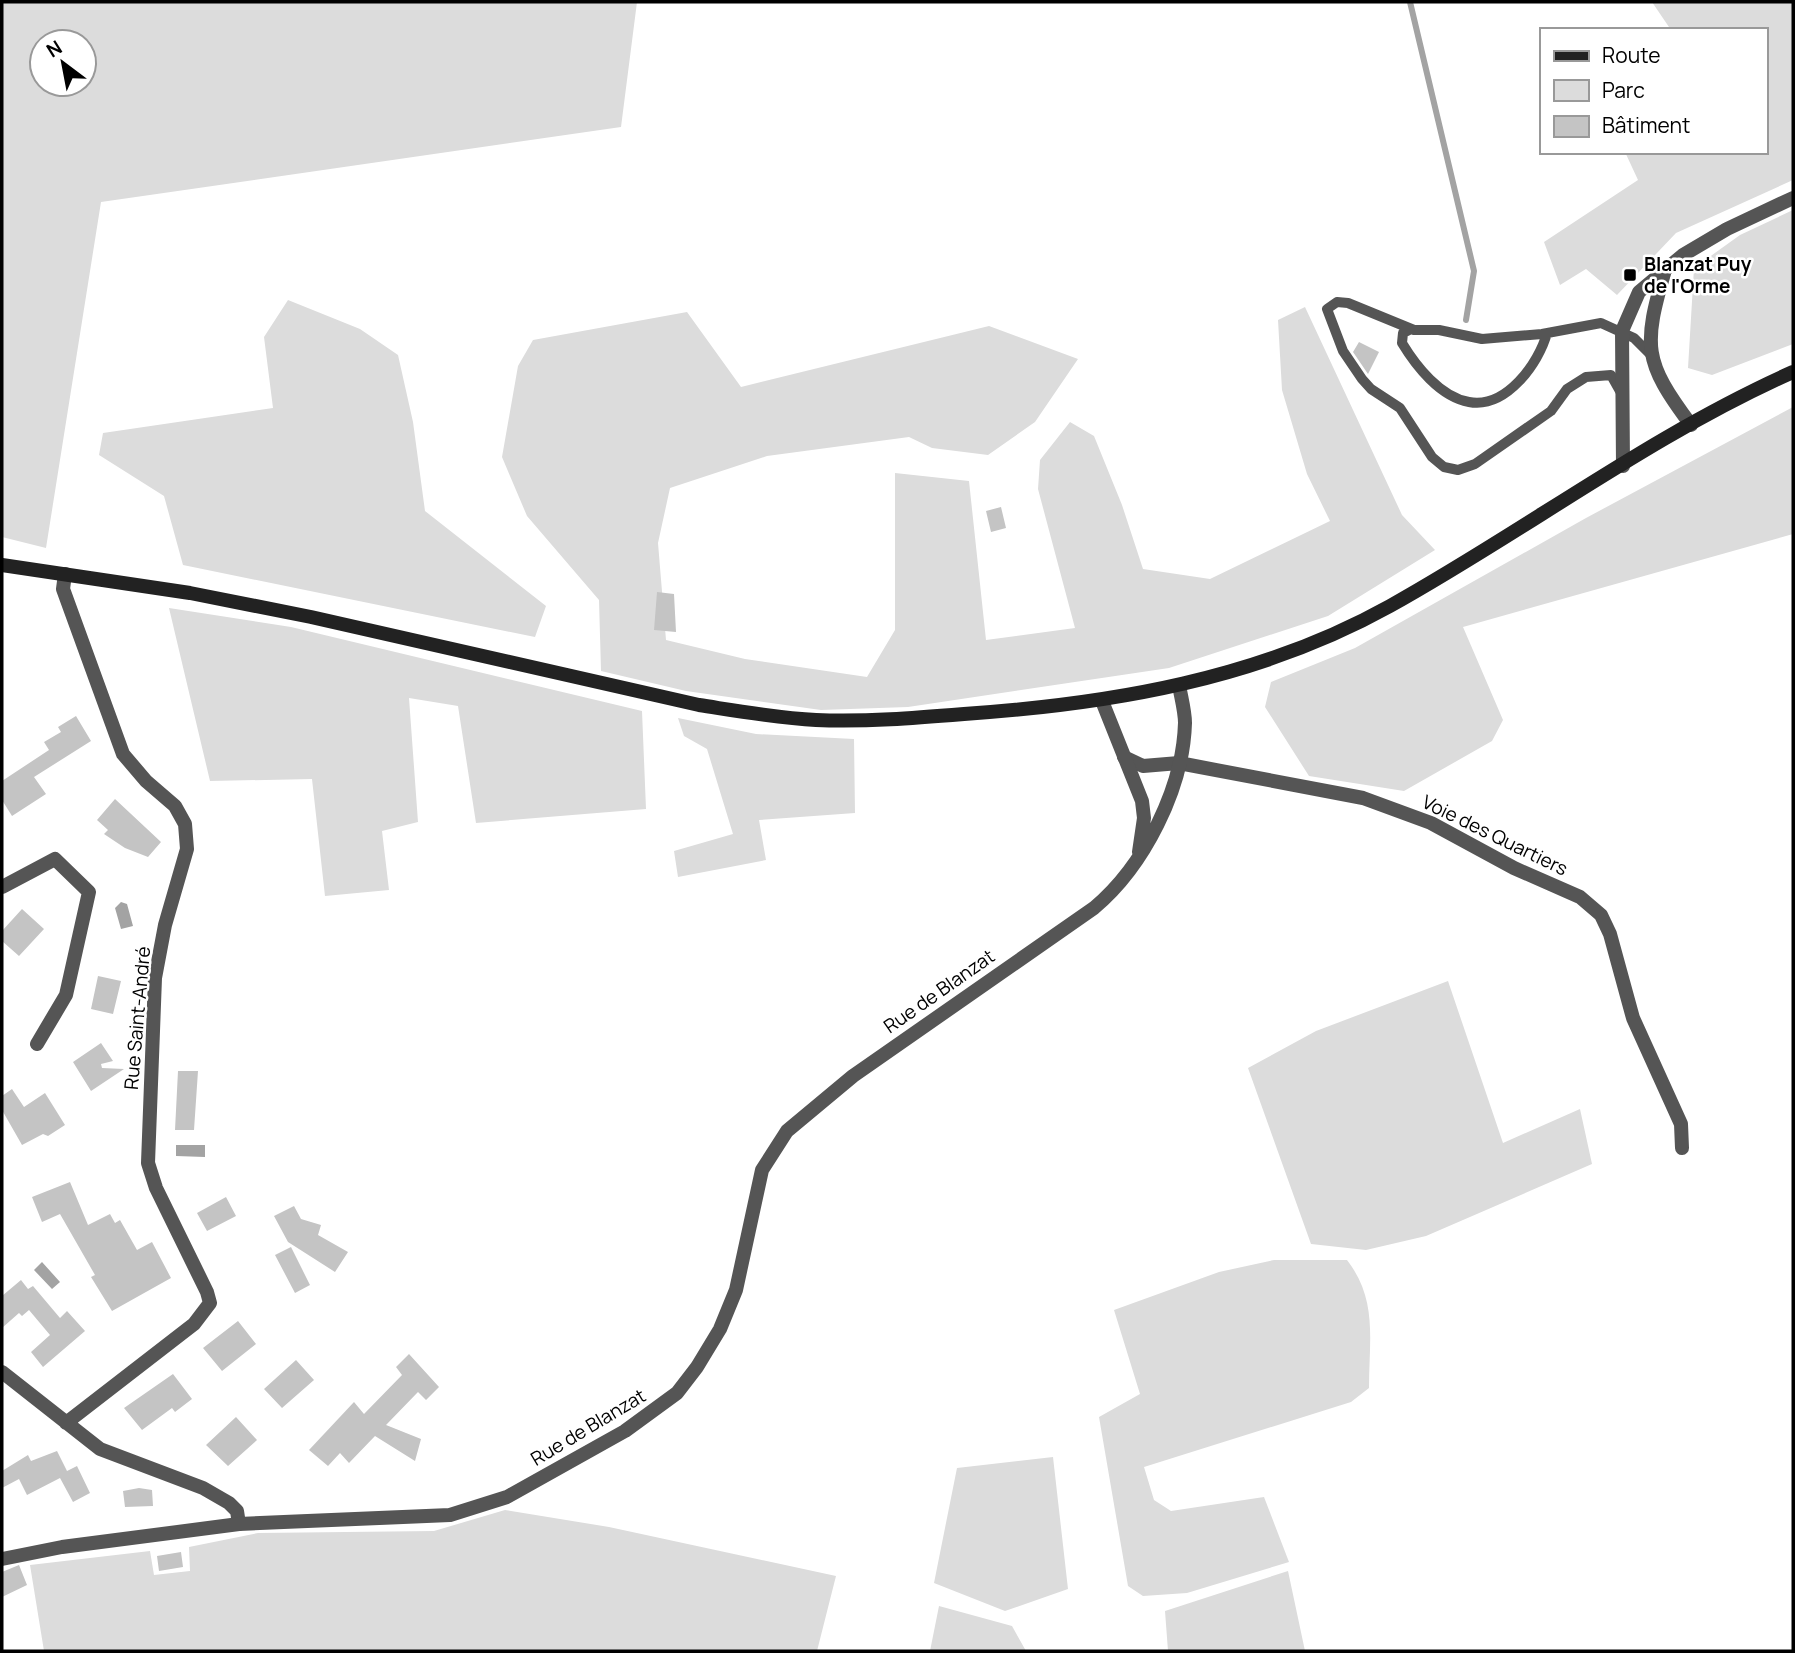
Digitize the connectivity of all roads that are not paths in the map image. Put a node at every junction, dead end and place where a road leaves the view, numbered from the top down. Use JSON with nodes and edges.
{"nodes":[{"id":1,"x":1793,"y":198,"type":"edge"},
{"id":2,"x":1666,"y":269,"type":"junction"},
{"id":3,"x":1411,"y":329,"type":"junction"},
{"id":4,"x":1622,"y":331,"type":"junction"},
{"id":5,"x":1547,"y":333,"type":"junction"},
{"id":6,"x":1650,"y":354,"type":"junction"},
{"id":7,"x":1793,"y":372,"type":"edge"},
{"id":8,"x":1623,"y":397,"type":"junction"},
{"id":9,"x":1691,"y":425,"type":"junction"},
{"id":10,"x":1623,"y":466,"type":"junction"},
{"id":11,"x":2,"y":565,"type":"edge"},
{"id":12,"x":65,"y":574,"type":"junction"},
{"id":13,"x":1179,"y":685,"type":"junction"},
{"id":14,"x":1102,"y":701,"type":"junction"},
{"id":15,"x":1124,"y":757,"type":"junction"},
{"id":16,"x":1179,"y":764,"type":"junction"},
{"id":17,"x":1137,"y":860,"type":"junction"},
{"id":18,"x":2,"y":887,"type":"edge"},
{"id":19,"x":37,"y":1044,"type":"dead end"},
{"id":20,"x":1682,"y":1148,"type":"dead end"},
{"id":21,"x":2,"y":1372,"type":"edge"},
{"id":22,"x":66,"y":1423,"type":"junction"},
{"id":23,"x":239,"y":1524,"type":"junction"},
{"id":24,"x":2,"y":1559,"type":"edge"}],
"edges":[{"from":1,"to":2,"type":"street"},
{"from":2,"to":4,"type":"street"},
{"from":2,"to":6,"type":"street"},
{"from":3,"to":5,"type":"lane"},
{"from":3,"to":5,"type":"lane"},
{"from":3,"to":8,"type":"lane"},
{"from":4,"to":5,"type":"lane"},
{"from":4,"to":6,"type":"lane"},
{"from":4,"to":8,"type":"street"},
{"from":6,"to":9,"type":"street"},
{"from":7,"to":9,"type":"main road"},
{"from":8,"to":10,"type":"street"},
{"from":9,"to":10,"type":"main road"},
{"from":10,"to":13,"type":"main road"},
{"from":11,"to":12,"type":"main road"},
{"from":12,"to":14,"type":"main road"},
{"from":12,"to":22,"type":"street","name":"Rue Saint-André"},
{"from":13,"to":14,"type":"main road"},
{"from":13,"to":16,"type":"street","name":"Rue de Blanzat"},
{"from":14,"to":15,"type":"street","name":"Rue de Blanzat"},
{"from":15,"to":16,"type":"street","name":"Voie des Quartiers"},
{"from":15,"to":17,"type":"street","name":"Rue de Blanzat"},
{"from":16,"to":17,"type":"street","name":"Rue de Blanzat"},
{"from":16,"to":20,"type":"street","name":"Voie des Quartiers"},
{"from":17,"to":23,"type":"street","name":"Rue de Blanzat"},
{"from":18,"to":19,"type":"street"},
{"from":21,"to":22,"type":"street"},
{"from":22,"to":23,"type":"street"},
{"from":23,"to":24,"type":"street","name":"Rue de Blanzat"}]}
